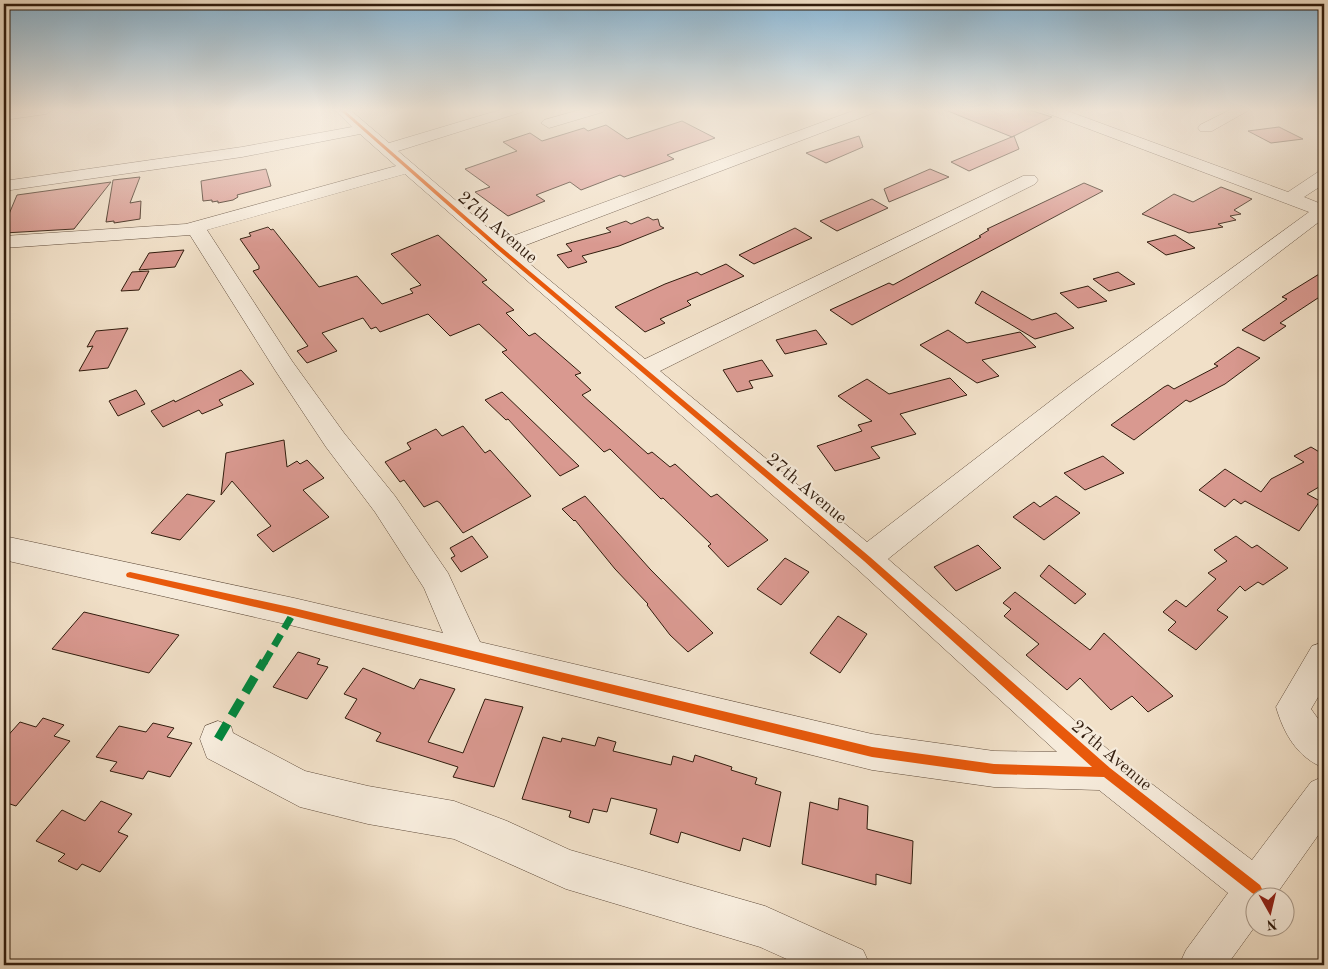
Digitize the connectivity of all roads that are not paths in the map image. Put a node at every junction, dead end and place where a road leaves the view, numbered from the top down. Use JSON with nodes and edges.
{"nodes":[{"id":1,"x":226,"y":154,"type":"edge"},
{"id":2,"x":393,"y":154,"type":"edge"},
{"id":3,"x":748,"y":154,"type":"edge"},
{"id":4,"x":1174,"y":154,"type":"edge"},
{"id":5,"x":408,"y":168,"type":"junction"},
{"id":6,"x":1324,"y":176,"type":"edge"},
{"id":7,"x":1030,"y":180,"type":"dead end"},
{"id":8,"x":4,"y":186,"type":"edge"},
{"id":9,"x":1292,"y":198,"type":"junction"},
{"id":10,"x":1324,"y":210,"type":"edge"},
{"id":11,"x":196,"y":228,"type":"junction"},
{"id":12,"x":4,"y":242,"type":"edge"},
{"id":13,"x":499,"y":248,"type":"junction"},
{"id":14,"x":644,"y":369,"type":"junction"},
{"id":15,"x":4,"y":548,"type":"edge"},
{"id":16,"x":867,"y":559,"type":"junction"},
{"id":17,"x":469,"y":654,"type":"junction"},
{"id":18,"x":1324,"y":657,"type":"edge"},
{"id":19,"x":218,"y":739,"type":"dead end"},
{"id":20,"x":1324,"y":750,"type":"edge"},
{"id":21,"x":1106,"y":772,"type":"junction"},
{"id":22,"x":1324,"y":795,"type":"edge"},
{"id":23,"x":1252,"y":886,"type":"edge"},
{"id":24,"x":1258,"y":886,"type":"edge"},
{"id":25,"x":1246,"y":903,"type":"edge"},
{"id":26,"x":848,"y":965,"type":"edge"},
{"id":27,"x":1201,"y":965,"type":"edge"}],
"edges":[{"from":1,"to":8,"type":"street"},
{"from":2,"to":5,"type":"street","name":"27th Avenue"},
{"from":3,"to":13,"type":"street"},
{"from":4,"to":9,"type":"street"},
{"from":5,"to":11,"type":"street"},
{"from":5,"to":13,"type":"street","name":"27th Avenue"},
{"from":6,"to":9,"type":"street"},
{"from":7,"to":14,"type":"street"},
{"from":9,"to":10,"type":"street"},
{"from":10,"to":16,"type":"street"},
{"from":11,"to":12,"type":"street"},
{"from":11,"to":17,"type":"street"},
{"from":13,"to":14,"type":"street","name":"27th Avenue"},
{"from":14,"to":16,"type":"street","name":"27th Avenue"},
{"from":15,"to":17,"type":"street"},
{"from":16,"to":21,"type":"street","name":"27th Avenue"},
{"from":17,"to":21,"type":"street"},
{"from":18,"to":20,"type":"street"},
{"from":19,"to":26,"type":"street"},
{"from":21,"to":23,"type":"street","name":"27th Avenue"},
{"from":22,"to":24,"type":"street"},
{"from":25,"to":27,"type":"street"}]}
